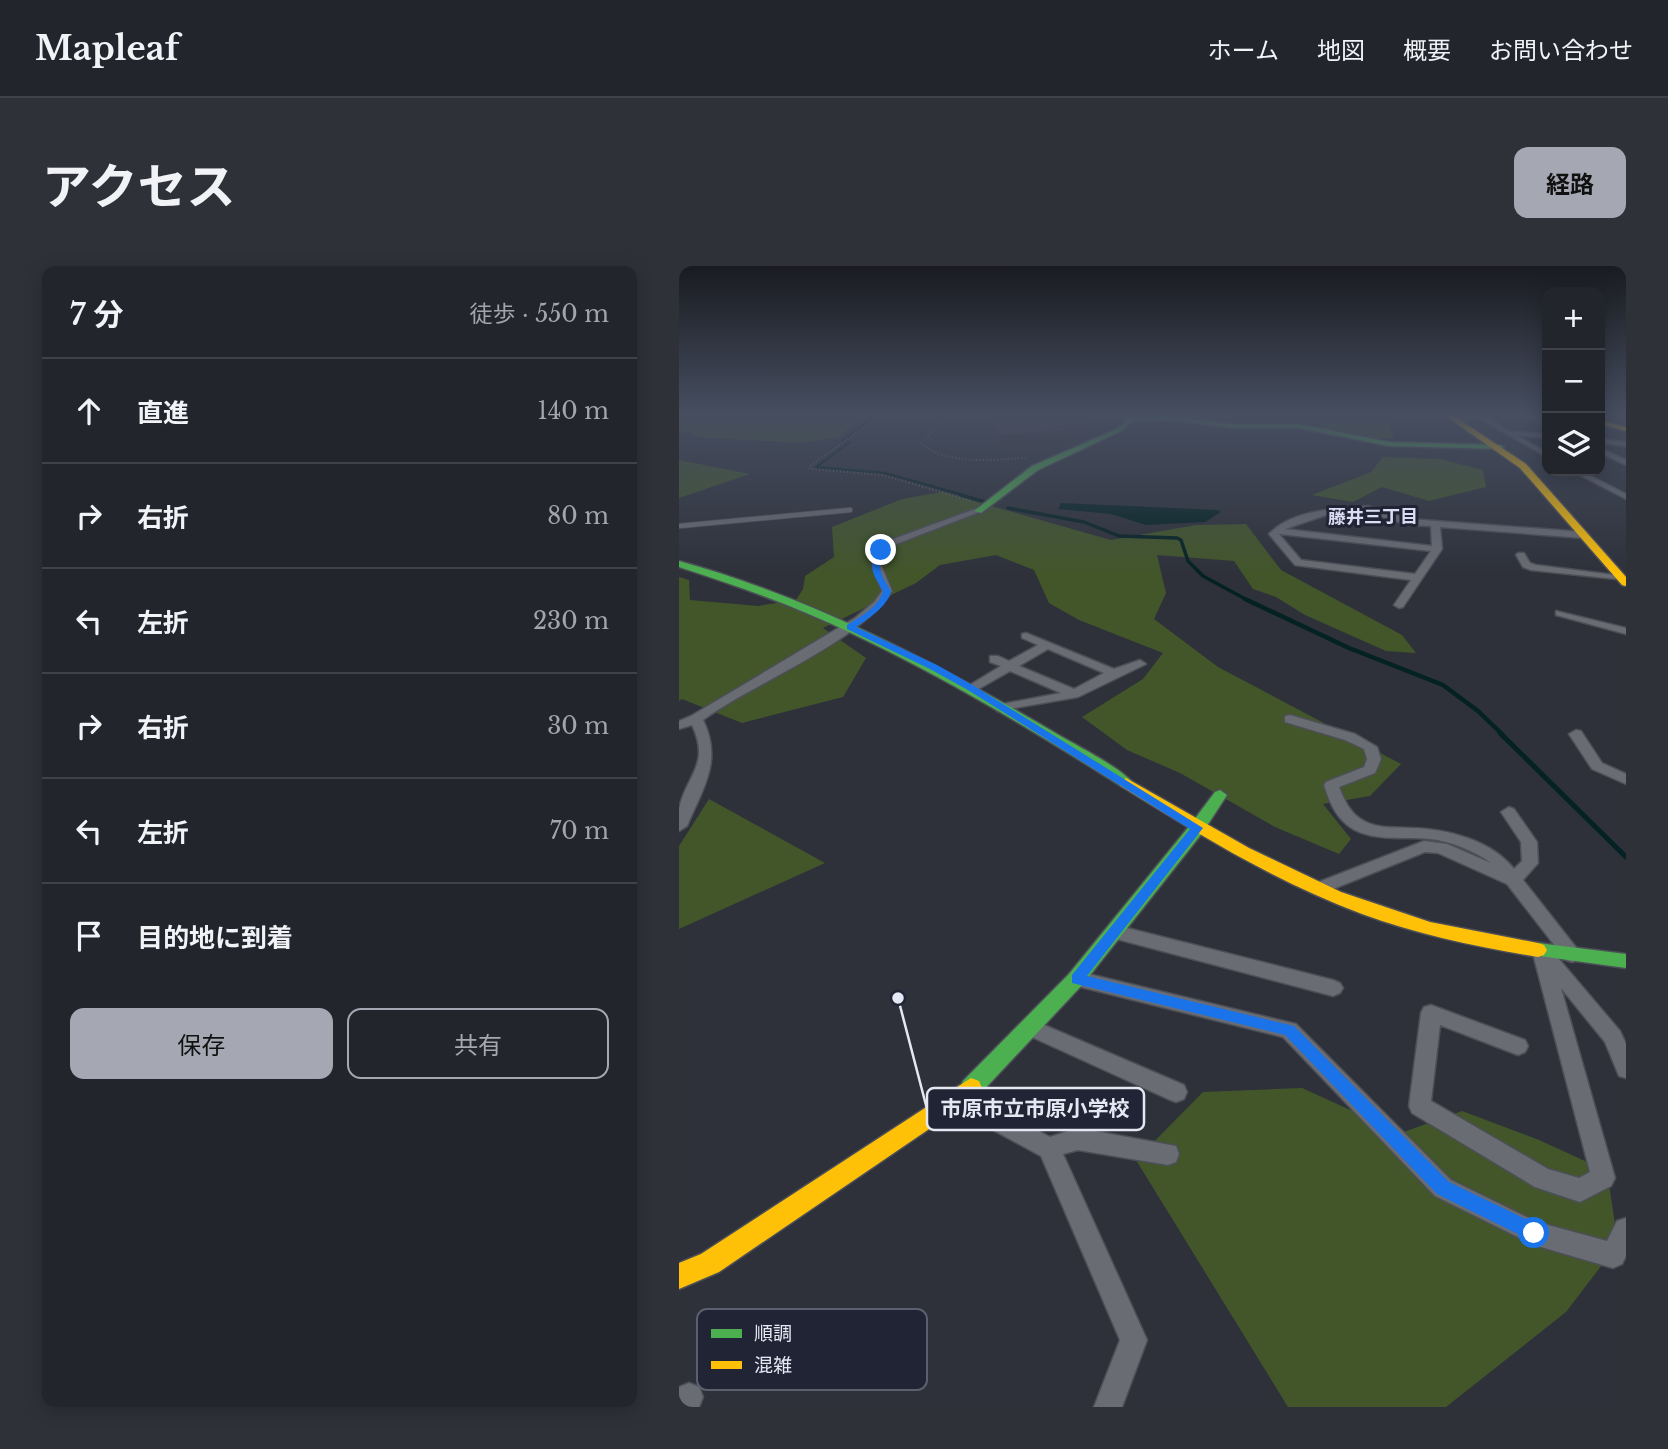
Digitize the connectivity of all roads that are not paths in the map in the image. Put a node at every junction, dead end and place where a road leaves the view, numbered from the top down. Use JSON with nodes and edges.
{"nodes":[{"id":1,"x":1036,"y":467,"type":"edge"},
{"id":2,"x":1525,"y":467,"type":"edge"},
{"id":3,"x":1586,"y":476,"type":"edge"},
{"id":4,"x":1626,"y":497,"type":"edge"},
{"id":5,"x":985,"y":506,"type":"joint"},
{"id":6,"x":850,"y":510,"type":"dead end"},
{"id":7,"x":1435,"y":523,"type":"junction"},
{"id":8,"x":679,"y":526,"type":"edge"},
{"id":9,"x":1277,"y":531,"type":"junction"},
{"id":10,"x":1584,"y":535,"type":"junction"},
{"id":11,"x":1437,"y":549,"type":"junction"},
{"id":12,"x":1521,"y":555,"type":"dead end"},
{"id":13,"x":679,"y":564,"type":"edge"},
{"id":14,"x":1419,"y":578,"type":"junction"},
{"id":15,"x":1624,"y":581,"type":"edge"},
{"id":16,"x":1399,"y":606,"type":"dead end"},
{"id":17,"x":1560,"y":613,"type":"dead end"},
{"id":18,"x":850,"y":627,"type":"junction"},
{"id":19,"x":1626,"y":631,"type":"edge"},
{"id":20,"x":1026,"y":636,"type":"dead end"},
{"id":21,"x":1047,"y":645,"type":"junction"},
{"id":22,"x":994,"y":660,"type":"dead end"},
{"id":23,"x":1140,"y":664,"type":"dead end"},
{"id":24,"x":1011,"y":666,"type":"junction"},
{"id":25,"x":1114,"y":673,"type":"junction"},
{"id":26,"x":971,"y":688,"type":"junction"},
{"id":27,"x":1074,"y":694,"type":"junction"},
{"id":28,"x":1002,"y":708,"type":"junction"},
{"id":29,"x":696,"y":719,"type":"junction"},
{"id":30,"x":1290,"y":719,"type":"dead end"},
{"id":31,"x":679,"y":725,"type":"edge"},
{"id":32,"x":1576,"y":734,"type":"dead end"},
{"id":33,"x":1626,"y":780,"type":"edge"},
{"id":34,"x":696,"y":790,"type":"junction"},
{"id":35,"x":1220,"y":795,"type":"dead end"},
{"id":36,"x":679,"y":796,"type":"edge"},
{"id":37,"x":1509,"y":812,"type":"dead end"},
{"id":38,"x":679,"y":826,"type":"edge"},
{"id":39,"x":1197,"y":828,"type":"junction"},
{"id":40,"x":1513,"y":880,"type":"junction"},
{"id":41,"x":1317,"y":889,"type":"junction"},
{"id":42,"x":1115,"y":932,"type":"junction"},
{"id":43,"x":1541,"y":950,"type":"junction"},
{"id":44,"x":1571,"y":955,"type":"junction"},
{"id":45,"x":1626,"y":961,"type":"edge"},
{"id":46,"x":1076,"y":979,"type":"junction"},
{"id":47,"x":1333,"y":988,"type":"dead end"},
{"id":48,"x":1030,"y":1027,"type":"junction"},
{"id":49,"x":1518,"y":1046,"type":"dead end"},
{"id":50,"x":1626,"y":1069,"type":"edge"},
{"id":51,"x":1176,"y":1092,"type":"dead end"},
{"id":52,"x":966,"y":1093,"type":"junction"},
{"id":53,"x":1049,"y":1148,"type":"junction"},
{"id":54,"x":1168,"y":1154,"type":"dead end"},
{"id":55,"x":1626,"y":1230,"type":"edge"},
{"id":56,"x":679,"y":1276,"type":"edge"},
{"id":57,"x":1108,"y":1407,"type":"edge"}],
"edges":[{"from":1,"to":5,"type":"main road"},
{"from":2,"to":10,"type":"main road"},
{"from":3,"to":4,"type":"street"},
{"from":5,"to":18,"type":"street"},
{"from":6,"to":8,"type":"lane"},
{"from":7,"to":9,"type":"street"},
{"from":7,"to":10,"type":"street"},
{"from":7,"to":11,"type":"street"},
{"from":9,"to":11,"type":"street"},
{"from":9,"to":14,"type":"street"},
{"from":10,"to":15,"type":"main road"},
{"from":11,"to":14,"type":"street"},
{"from":12,"to":15,"type":"street"},
{"from":13,"to":18,"type":"main road"},
{"from":14,"to":16,"type":"street"},
{"from":17,"to":19,"type":"street"},
{"from":18,"to":26,"type":"main road"},
{"from":18,"to":29,"type":"street"},
{"from":20,"to":21,"type":"street"},
{"from":21,"to":24,"type":"street"},
{"from":21,"to":25,"type":"street"},
{"from":22,"to":24,"type":"street"},
{"from":23,"to":25,"type":"street"},
{"from":24,"to":26,"type":"street"},
{"from":24,"to":27,"type":"street"},
{"from":25,"to":27,"type":"street"},
{"from":26,"to":28,"type":"main road"},
{"from":27,"to":28,"type":"street"},
{"from":28,"to":39,"type":"main road"},
{"from":29,"to":31,"type":"street"},
{"from":29,"to":34,"type":"street"},
{"from":30,"to":40,"type":"street"},
{"from":32,"to":33,"type":"street"},
{"from":34,"to":36,"type":"street"},
{"from":34,"to":38,"type":"street"},
{"from":35,"to":39,"type":"main road"},
{"from":37,"to":40,"type":"street"},
{"from":39,"to":41,"type":"main road"},
{"from":39,"to":42,"type":"main road"},
{"from":40,"to":41,"type":"street"},
{"from":40,"to":44,"type":"street"},
{"from":41,"to":43,"type":"main road"},
{"from":42,"to":46,"type":"main road"},
{"from":42,"to":47,"type":"street"},
{"from":43,"to":44,"type":"main road"},
{"from":43,"to":49,"type":"street"},
{"from":43,"to":50,"type":"street"},
{"from":44,"to":45,"type":"main road"},
{"from":46,"to":48,"type":"main road"},
{"from":46,"to":55,"type":"street"},
{"from":48,"to":51,"type":"street"},
{"from":48,"to":52,"type":"main road"},
{"from":52,"to":53,"type":"street"},
{"from":52,"to":56,"type":"main road"},
{"from":53,"to":54,"type":"street"},
{"from":53,"to":57,"type":"street"}]}
